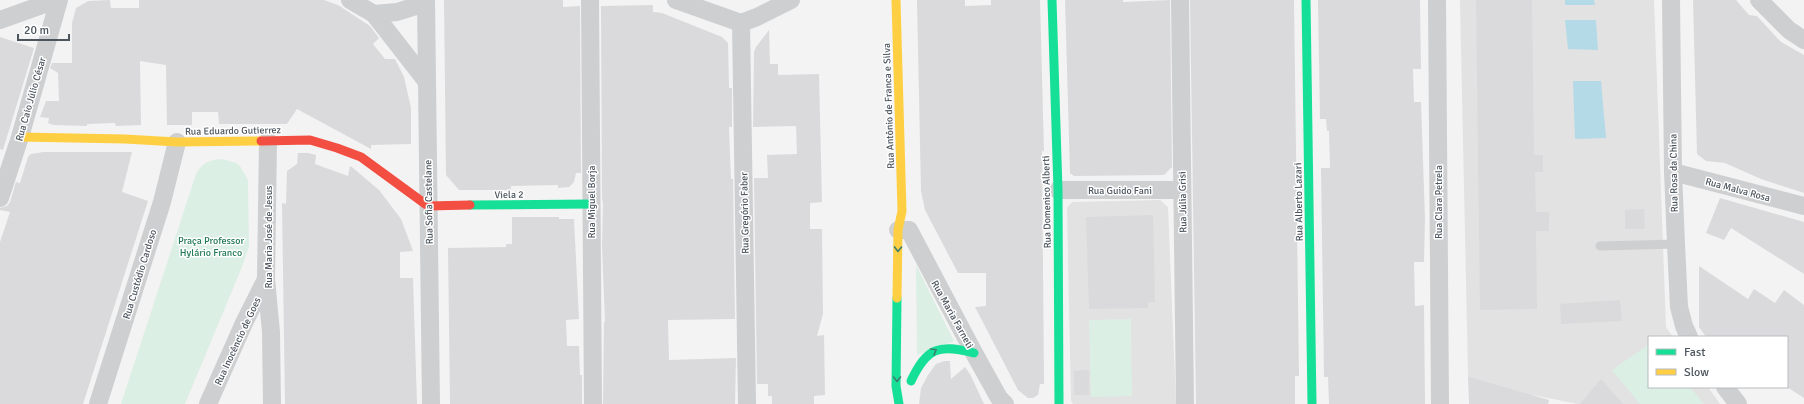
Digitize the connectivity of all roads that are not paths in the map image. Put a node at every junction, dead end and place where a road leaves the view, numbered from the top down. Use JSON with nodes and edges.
{"nodes":[{"id":1,"x":58,"y":0,"type":"edge"},
{"id":2,"x":350,"y":0,"type":"edge"},
{"id":3,"x":590,"y":0,"type":"edge"},
{"id":4,"x":676,"y":0,"type":"edge"},
{"id":5,"x":791,"y":0,"type":"edge"},
{"id":6,"x":896,"y":0,"type":"edge"},
{"id":7,"x":1052,"y":0,"type":"edge"},
{"id":8,"x":1180,"y":0,"type":"edge"},
{"id":9,"x":1306,"y":0,"type":"edge"},
{"id":10,"x":1437,"y":0,"type":"edge"},
{"id":11,"x":1759,"y":0,"type":"edge"},
{"id":12,"x":426,"y":2,"type":"edge"},
{"id":13,"x":1672,"y":2,"type":"edge"},
{"id":14,"x":374,"y":14,"type":"junction"},
{"id":15,"x":0,"y":20,"type":"edge"},
{"id":16,"x":741,"y":22,"type":"junction"},
{"id":17,"x":1804,"y":40,"type":"edge"},
{"id":18,"x":427,"y":82,"type":"junction"},
{"id":19,"x":20,"y":137,"type":"junction"},
{"id":20,"x":268,"y":141,"type":"junction"},
{"id":21,"x":177,"y":142,"type":"junction"},
{"id":22,"x":1672,"y":172,"type":"junction"},
{"id":23,"x":1058,"y":190,"type":"junction"},
{"id":24,"x":1182,"y":190,"type":"junction"},
{"id":25,"x":0,"y":198,"type":"edge"},
{"id":26,"x":591,"y":204,"type":"junction"},
{"id":27,"x":428,"y":206,"type":"junction"},
{"id":28,"x":1804,"y":206,"type":"edge"},
{"id":29,"x":903,"y":230,"type":"junction"},
{"id":30,"x":1676,"y":244,"type":"junction"},
{"id":31,"x":1600,"y":246,"type":"dead end"},
{"id":32,"x":909,"y":254,"type":"dead end"},
{"id":33,"x":266,"y":279,"type":"junction"},
{"id":34,"x":1688,"y":336,"type":"edge"},
{"id":35,"x":974,"y":353,"type":"junction"},
{"id":36,"x":910,"y":360,"type":"dead end"},
{"id":37,"x":1726,"y":388,"type":"edge"},
{"id":38,"x":909,"y":393,"type":"edge"},
{"id":39,"x":98,"y":404,"type":"edge"},
{"id":40,"x":208,"y":404,"type":"edge"},
{"id":41,"x":272,"y":404,"type":"edge"},
{"id":42,"x":431,"y":404,"type":"edge"},
{"id":43,"x":593,"y":404,"type":"edge"},
{"id":44,"x":747,"y":404,"type":"edge"},
{"id":45,"x":899,"y":404,"type":"edge"},
{"id":46,"x":1005,"y":404,"type":"edge"},
{"id":47,"x":1059,"y":404,"type":"edge"},
{"id":48,"x":1185,"y":404,"type":"edge"},
{"id":49,"x":1312,"y":404,"type":"edge"},
{"id":50,"x":1440,"y":404,"type":"edge"},
{"id":51,"x":1738,"y":404,"type":"edge"}],
"edges":[{"from":1,"to":15,"type":"street"},
{"from":1,"to":19,"type":"street","name":"Rua Caio Júlio César"},
{"from":2,"to":14,"type":"street"},
{"from":3,"to":26,"type":"street","name":"Rua Miguel Borja"},
{"from":4,"to":16,"type":"street"},
{"from":5,"to":16,"type":"street"},
{"from":6,"to":29,"type":"street","name":"Rua Antônio de Franca e Silva"},
{"from":7,"to":23,"type":"street","name":"Rua Domenico Alberti"},
{"from":8,"to":24,"type":"street","name":"Rua Júlia Grisi"},
{"from":9,"to":49,"type":"street","name":"Rua Alberto Lazari"},
{"from":10,"to":50,"type":"street","name":"Rua Clara Petrela"},
{"from":11,"to":17,"type":"street"},
{"from":12,"to":14,"type":"street"},
{"from":12,"to":18,"type":"street","name":"Rua Sofia Castelane"},
{"from":13,"to":22,"type":"street","name":"Rua Rosa da China"},
{"from":14,"to":18,"type":"street"},
{"from":16,"to":44,"type":"street","name":"Rua Gregório Faber"},
{"from":18,"to":27,"type":"street","name":"Rua Sofia Castelane"},
{"from":19,"to":21,"type":"street","name":"Rua Eduardo Gutierrez"},
{"from":19,"to":25,"type":"street","name":"Rua Caio Júlio César"},
{"from":20,"to":21,"type":"street","name":"Rua Eduardo Gutierrez"},
{"from":20,"to":27,"type":"street","name":"Rua Eduardo Gutierrez"},
{"from":20,"to":33,"type":"street","name":"Rua Maria José de Jesus"},
{"from":21,"to":39,"type":"street","name":"Rua Custódio Cardoso"},
{"from":22,"to":28,"type":"street","name":"Rua Malva Rosa"},
{"from":22,"to":30,"type":"street","name":"Rua Rosa da China"},
{"from":23,"to":24,"type":"street","name":"Rua Guido Fani"},
{"from":23,"to":47,"type":"street","name":"Rua Domenico Alberti"},
{"from":24,"to":48,"type":"street","name":"Rua Júlia Grisi"},
{"from":26,"to":27,"type":"street","name":"Viela 2"},
{"from":26,"to":43,"type":"street","name":"Rua Miguel Borja"},
{"from":27,"to":42,"type":"street","name":"Rua Sofia Castelane"},
{"from":29,"to":32,"type":"street","name":"Rua Antônio de Franca e Silva"},
{"from":29,"to":35,"type":"street","name":"Rua Maria Farneti"},
{"from":29,"to":45,"type":"street","name":"Rua Antônio de Franca e Silva","one_way":true},
{"from":30,"to":31,"type":"lane"},
{"from":30,"to":34,"type":"street","name":"Rua Rosa da China"},
{"from":33,"to":40,"type":"street","name":"Rua Inocêncio de Goes"},
{"from":33,"to":41,"type":"street","name":"Rua Maria José de Jesus"},
{"from":38,"to":35,"type":"street","one_way":true},
{"from":35,"to":46,"type":"street","name":"Rua Maria Farneti"},
{"from":36,"to":38,"type":"street"},
{"from":37,"to":51,"type":"street"}]}
